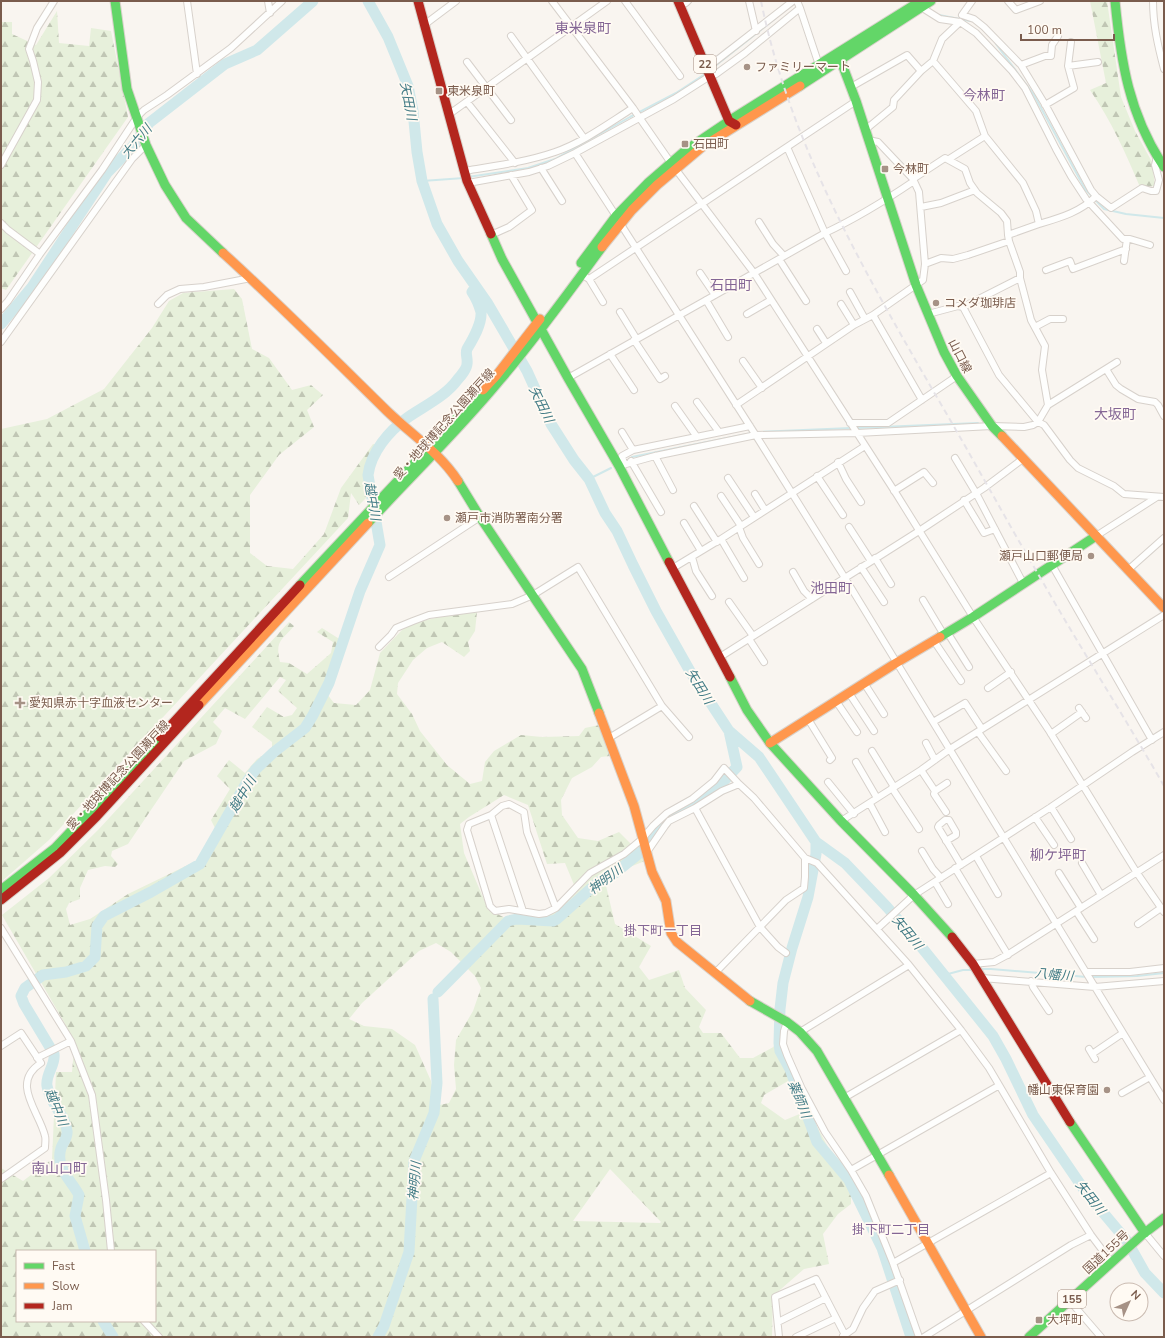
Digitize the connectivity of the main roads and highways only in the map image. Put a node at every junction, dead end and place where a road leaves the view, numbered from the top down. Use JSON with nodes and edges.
{"nodes":[{"id":1,"x":115,"y":1,"type":"edge"},
{"id":2,"x":418,"y":1,"type":"edge"},
{"id":3,"x":684,"y":1,"type":"edge"},
{"id":4,"x":931,"y":1,"type":"edge"},
{"id":5,"x":1115,"y":1,"type":"edge"},
{"id":6,"x":919,"y":3,"type":"edge"},
{"id":7,"x":840,"y":57,"type":"junction"},
{"id":8,"x":713,"y":75,"type":"junction"},
{"id":9,"x":733,"y":121,"type":"junction"},
{"id":10,"x":1164,"y":166,"type":"edge"},
{"id":11,"x":618,"y":219,"type":"junction"},
{"id":12,"x":538,"y":328,"type":"junction"},
{"id":13,"x":433,"y":451,"type":"junction"},
{"id":14,"x":1096,"y":536,"type":"junction"},
{"id":15,"x":1164,"y":608,"type":"edge"},
{"id":16,"x":770,"y":743,"type":"junction"},
{"id":17,"x":1,"y":890,"type":"edge"},
{"id":18,"x":1,"y":900,"type":"edge"},
{"id":19,"x":1164,"y":1218,"type":"edge"},
{"id":20,"x":1144,"y":1234,"type":"junction"},
{"id":21,"x":981,"y":1337,"type":"edge"},
{"id":22,"x":1029,"y":1337,"type":"edge"}],
"edges":[{"from":1,"to":13,"type":"main road"},
{"from":2,"to":12,"type":"main road"},
{"from":3,"to":8,"type":"main road","number":"22"},
{"from":3,"to":8,"type":"main road","number":"22"},
{"from":4,"to":6,"type":"main road","name":"愛・地球博記念公園瀬戸線"},
{"from":5,"to":10,"type":"main road"},
{"from":6,"to":7,"type":"main road","name":"愛・地球博記念公園瀬戸線"},
{"from":7,"to":9,"type":"main road","name":"愛・地球博記念公園瀬戸線"},
{"from":7,"to":9,"type":"main road","name":"愛・地球博記念公園瀬戸線"},
{"from":7,"to":14,"type":"main road","name":"山口線"},
{"from":8,"to":9,"type":"main road","number":"22"},
{"from":9,"to":11,"type":"main road","name":"愛・地球博記念公園瀬戸線"},
{"from":11,"to":12,"type":"main road","name":"愛・地球博記念公園瀬戸線"},
{"from":11,"to":12,"type":"main road","name":"愛・地球博記念公園瀬戸線"},
{"from":12,"to":13,"type":"main road","name":"愛・地球博記念公園瀬戸線"},
{"from":12,"to":16,"type":"main road"},
{"from":13,"to":17,"type":"main road","name":"愛・地球博記念公園瀬戸線"},
{"from":13,"to":18,"type":"main road","name":"愛・地球博記念公園瀬戸線"},
{"from":13,"to":21,"type":"main road"},
{"from":14,"to":15,"type":"main road","name":"山口線"},
{"from":14,"to":16,"type":"main road"},
{"from":16,"to":20,"type":"main road"},
{"from":19,"to":20,"type":"main road","name":"国道155号","number":"155"},
{"from":20,"to":22,"type":"main road","name":"国道155号","number":"155"}]}
